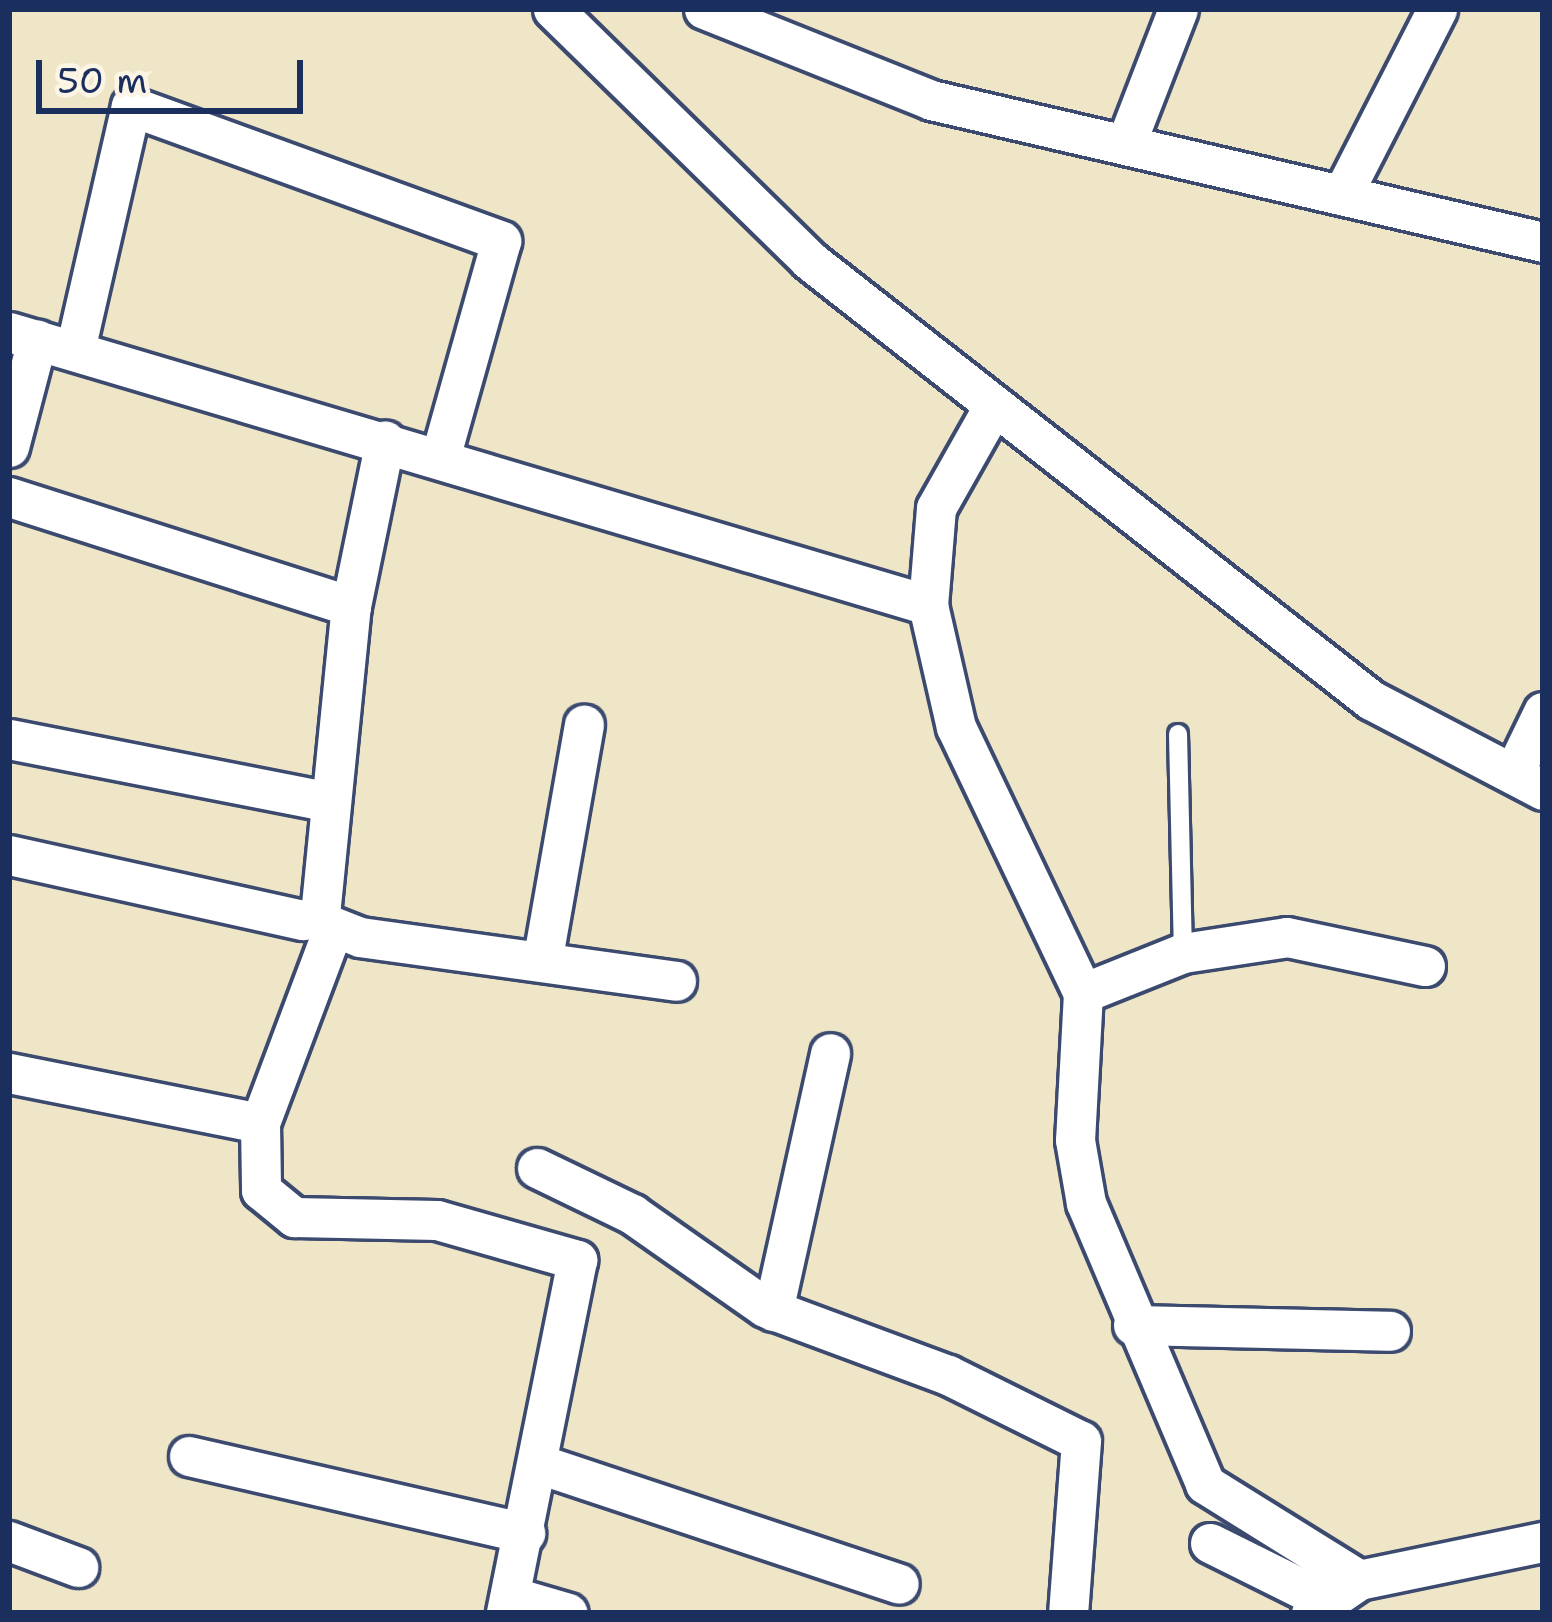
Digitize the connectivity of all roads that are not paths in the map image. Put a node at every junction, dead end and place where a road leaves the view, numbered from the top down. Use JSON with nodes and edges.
{"nodes":[{"id":1,"x":704,"y":9,"type":"edge"},
{"id":2,"x":1178,"y":9,"type":"edge"},
{"id":3,"x":1437,"y":9,"type":"edge"},
{"id":4,"x":556,"y":11,"type":"edge"},
{"id":5,"x":1128,"y":138,"type":"junction"},
{"id":6,"x":1342,"y":195,"type":"junction"},
{"id":7,"x":1543,"y":242,"type":"edge"},
{"id":8,"x":40,"y":341,"type":"edge"},
{"id":9,"x":994,"y":405,"type":"junction"},
{"id":10,"x":385,"y":440,"type":"junction"},
{"id":11,"x":9,"y":447,"type":"edge"},
{"id":12,"x":441,"y":455,"type":"junction"},
{"id":13,"x":9,"y":497,"type":"edge"},
{"id":14,"x":928,"y":604,"type":"junction"},
{"id":15,"x":351,"y":606,"type":"junction"},
{"id":16,"x":1543,"y":712,"type":"edge"},
{"id":17,"x":584,"y":725,"type":"dead end"},
{"id":18,"x":1178,"y":734,"type":"dead end"},
{"id":19,"x":9,"y":739,"type":"edge"},
{"id":20,"x":1528,"y":782,"type":"edge"},
{"id":21,"x":331,"y":802,"type":"junction"},
{"id":22,"x":9,"y":855,"type":"edge"},
{"id":23,"x":323,"y":925,"type":"junction"},
{"id":24,"x":1183,"y":953,"type":"junction"},
{"id":25,"x":542,"y":957,"type":"junction"},
{"id":26,"x":1425,"y":967,"type":"dead end"},
{"id":27,"x":676,"y":981,"type":"dead end"},
{"id":28,"x":1083,"y":993,"type":"junction"},
{"id":29,"x":830,"y":1053,"type":"dead end"},
{"id":30,"x":9,"y":1072,"type":"edge"},
{"id":31,"x":260,"y":1123,"type":"junction"},
{"id":32,"x":537,"y":1168,"type":"dead end"},
{"id":33,"x":773,"y":1311,"type":"junction"},
{"id":34,"x":1133,"y":1325,"type":"junction"},
{"id":35,"x":1390,"y":1331,"type":"dead end"},
{"id":36,"x":189,"y":1456,"type":"dead end"},
{"id":37,"x":539,"y":1465,"type":"junction"},
{"id":38,"x":525,"y":1533,"type":"junction"},
{"id":39,"x":9,"y":1541,"type":"edge"},
{"id":40,"x":1543,"y":1542,"type":"edge"},
{"id":41,"x":1210,"y":1543,"type":"dead end"},
{"id":42,"x":78,"y":1567,"type":"dead end"},
{"id":43,"x":899,"y":1584,"type":"dead end"},
{"id":44,"x":1332,"y":1598,"type":"edge"},
{"id":45,"x":508,"y":1604,"type":"edge"},
{"id":46,"x":568,"y":1613,"type":"edge"},
{"id":47,"x":1068,"y":1613,"type":"edge"}],
"edges":[{"from":1,"to":5,"type":"street"},
{"from":2,"to":5,"type":"street"},
{"from":3,"to":6,"type":"street"},
{"from":4,"to":9,"type":"street"},
{"from":5,"to":6,"type":"street"},
{"from":6,"to":7,"type":"street"},
{"from":8,"to":10,"type":"street"},
{"from":8,"to":11,"type":"street"},
{"from":8,"to":12,"type":"street"},
{"from":9,"to":14,"type":"street"},
{"from":9,"to":20,"type":"street"},
{"from":10,"to":12,"type":"street"},
{"from":10,"to":15,"type":"street"},
{"from":12,"to":14,"type":"street"},
{"from":13,"to":15,"type":"street"},
{"from":14,"to":28,"type":"street"},
{"from":15,"to":21,"type":"street"},
{"from":16,"to":20,"type":"street"},
{"from":17,"to":25,"type":"street"},
{"from":18,"to":24,"type":"lane"},
{"from":19,"to":21,"type":"street"},
{"from":21,"to":23,"type":"street"},
{"from":22,"to":23,"type":"street"},
{"from":23,"to":25,"type":"street"},
{"from":23,"to":31,"type":"street"},
{"from":24,"to":26,"type":"street"},
{"from":24,"to":28,"type":"street"},
{"from":25,"to":27,"type":"street"},
{"from":28,"to":34,"type":"street"},
{"from":29,"to":33,"type":"street"},
{"from":30,"to":31,"type":"street"},
{"from":31,"to":37,"type":"street"},
{"from":32,"to":33,"type":"street"},
{"from":33,"to":47,"type":"street"},
{"from":34,"to":35,"type":"street"},
{"from":34,"to":44,"type":"street"},
{"from":36,"to":38,"type":"street"},
{"from":37,"to":38,"type":"street"},
{"from":37,"to":43,"type":"street"},
{"from":38,"to":45,"type":"street"},
{"from":39,"to":42,"type":"street"},
{"from":40,"to":44,"type":"street"},
{"from":41,"to":44,"type":"street"},
{"from":45,"to":46,"type":"street"}]}
